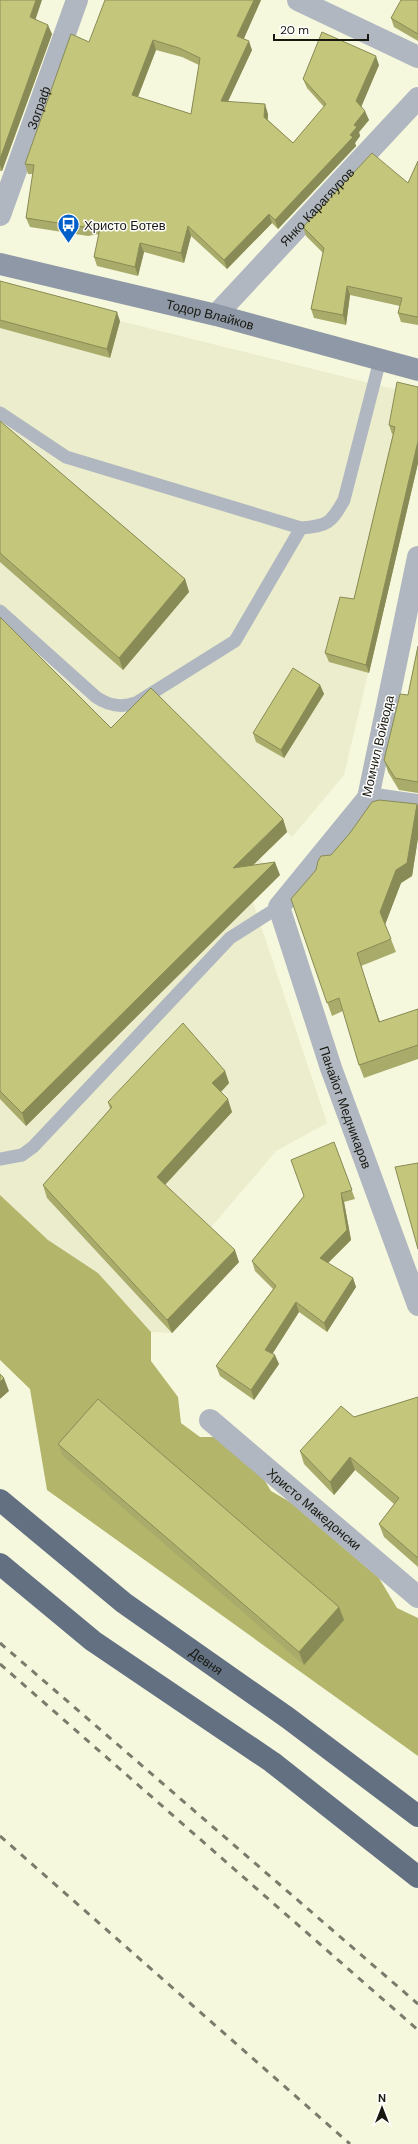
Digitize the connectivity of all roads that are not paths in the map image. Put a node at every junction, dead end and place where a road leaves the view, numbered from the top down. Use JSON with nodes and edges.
{"nodes":[{"id":1,"x":77,"y":0,"type":"edge"},
{"id":2,"x":298,"y":0,"type":"edge"},
{"id":3,"x":418,"y":57,"type":"edge"},
{"id":4,"x":418,"y":98,"type":"edge"},
{"id":5,"x":0,"y":215,"type":"edge"},
{"id":6,"x":0,"y":264,"type":"edge"},
{"id":7,"x":216,"y":315,"type":"junction"},
{"id":8,"x":380,"y":360,"type":"junction"},
{"id":9,"x":418,"y":370,"type":"edge"},
{"id":10,"x":0,"y":413,"type":"edge"},
{"id":11,"x":301,"y":528,"type":"junction"},
{"id":12,"x":418,"y":557,"type":"edge"},
{"id":13,"x":0,"y":611,"type":"edge"},
{"id":14,"x":368,"y":798,"type":"junction"},
{"id":15,"x":418,"y":805,"type":"edge"},
{"id":16,"x":279,"y":907,"type":"junction"},
{"id":17,"x":0,"y":1159,"type":"edge"},
{"id":18,"x":418,"y":1305,"type":"edge"},
{"id":19,"x":210,"y":1420,"type":"dead end"},
{"id":20,"x":0,"y":1500,"type":"edge"},
{"id":21,"x":0,"y":1564,"type":"edge"},
{"id":22,"x":418,"y":1597,"type":"edge"},
{"id":23,"x":418,"y":1816,"type":"edge"},
{"id":24,"x":418,"y":1877,"type":"edge"}],
"edges":[{"from":1,"to":5,"type":"street","name":"Зограф"},
{"from":2,"to":3,"type":"street"},
{"from":4,"to":7,"type":"street","name":"Янко Карагяуров"},
{"from":6,"to":7,"type":"street","name":"Тодор Влайков"},
{"from":7,"to":8,"type":"street","name":"Тодор Влайков"},
{"from":8,"to":9,"type":"street","name":"Тодор Влайков"},
{"from":8,"to":11,"type":"lane"},
{"from":10,"to":11,"type":"lane"},
{"from":11,"to":13,"type":"lane"},
{"from":12,"to":14,"type":"street","name":"Момчил Войвода"},
{"from":14,"to":15,"type":"street"},
{"from":14,"to":16,"type":"street","name":"Момчил Войвода"},
{"from":16,"to":17,"type":"lane"},
{"from":16,"to":18,"type":"street","name":"Панайот Медникаров"},
{"from":19,"to":22,"type":"street","name":"Христо Македонски"},
{"from":20,"to":23,"type":"highway","name":"Девня"},
{"from":21,"to":24,"type":"highway"}]}
